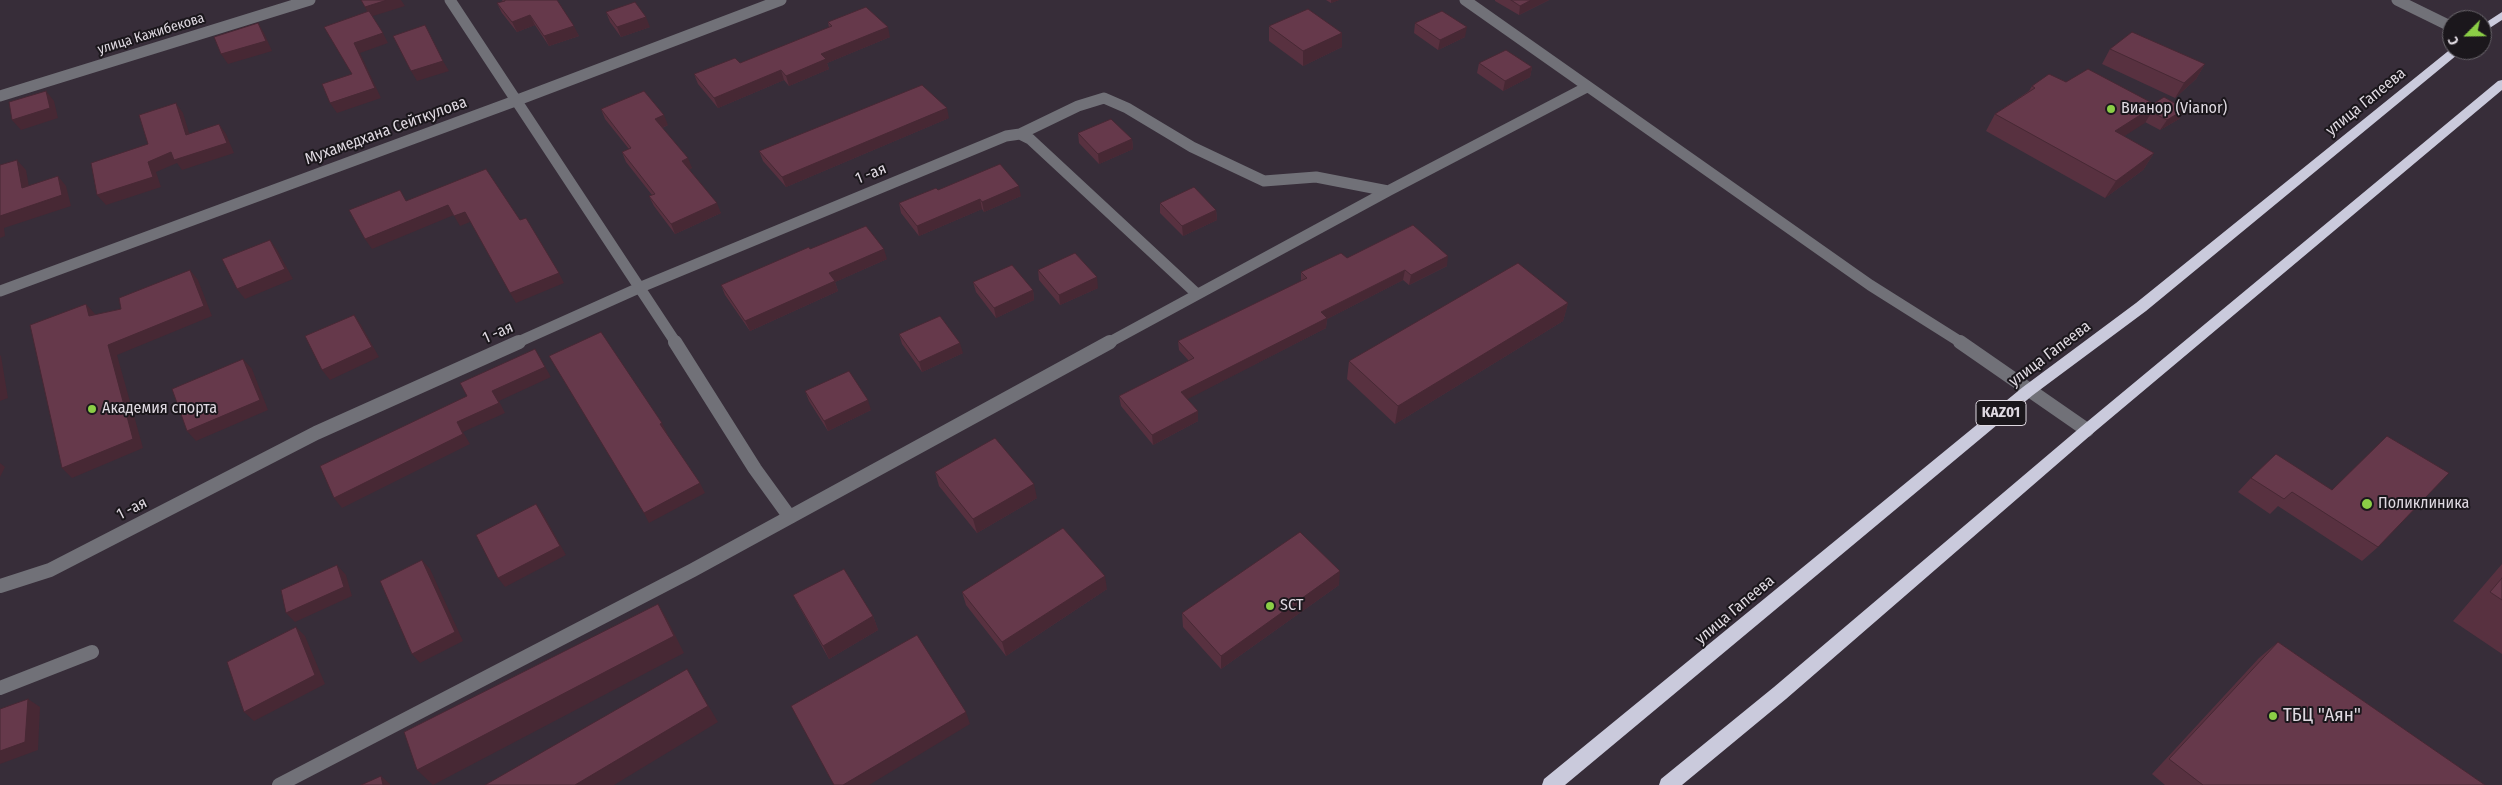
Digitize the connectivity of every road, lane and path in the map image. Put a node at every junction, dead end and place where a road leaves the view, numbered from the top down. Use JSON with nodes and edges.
{"nodes":[{"id":1,"x":310,"y":0,"type":"edge"},
{"id":2,"x":450,"y":0,"type":"edge"},
{"id":3,"x":782,"y":0,"type":"edge"},
{"id":4,"x":1465,"y":0,"type":"edge"},
{"id":5,"x":2397,"y":0,"type":"edge"},
{"id":6,"x":2442,"y":22,"type":"edge"},
{"id":7,"x":2445,"y":60,"type":"edge"},
{"id":8,"x":2502,"y":84,"type":"edge"},
{"id":9,"x":1588,"y":87,"type":"junction"},
{"id":10,"x":0,"y":96,"type":"edge"},
{"id":11,"x":516,"y":101,"type":"junction"},
{"id":12,"x":1020,"y":134,"type":"junction"},
{"id":13,"x":1388,"y":191,"type":"junction"},
{"id":14,"x":640,"y":287,"type":"junction"},
{"id":15,"x":0,"y":291,"type":"edge"},
{"id":16,"x":1197,"y":294,"type":"junction"},
{"id":17,"x":2028,"y":391,"type":"junction"},
{"id":18,"x":2087,"y":430,"type":"junction"},
{"id":19,"x":789,"y":516,"type":"junction"},
{"id":20,"x":0,"y":586,"type":"edge"},
{"id":21,"x":92,"y":652,"type":"dead end"},
{"id":22,"x":0,"y":688,"type":"edge"},
{"id":23,"x":279,"y":785,"type":"edge"},
{"id":24,"x":1551,"y":785,"type":"edge"},
{"id":25,"x":1668,"y":785,"type":"edge"}],
"edges":[{"from":1,"to":10,"type":"street","name":"улица Кажибекова"},
{"from":2,"to":11,"type":"street"},
{"from":3,"to":11,"type":"street","name":"Мухамедхана Сейткулова"},
{"from":4,"to":9,"type":"street"},
{"from":5,"to":6,"type":"street"},
{"from":7,"to":17,"type":"highway","name":"улица Гапеева","number":"KАZ01"},
{"from":8,"to":18,"type":"highway"},
{"from":9,"to":13,"type":"street"},
{"from":9,"to":17,"type":"street"},
{"from":11,"to":14,"type":"street"},
{"from":11,"to":15,"type":"street","name":"Мухамедхана Сейткулова"},
{"from":12,"to":13,"type":"street","name":"1 -ая"},
{"from":12,"to":14,"type":"street","name":"1 -ая"},
{"from":12,"to":16,"type":"street"},
{"from":13,"to":16,"type":"street"},
{"from":14,"to":19,"type":"street"},
{"from":14,"to":20,"type":"street","name":"1 -ая"},
{"from":16,"to":19,"type":"street"},
{"from":17,"to":18,"type":"street"},
{"from":17,"to":24,"type":"highway","name":"улица Гапеева","number":"KАZ01"},
{"from":18,"to":25,"type":"highway"},
{"from":19,"to":23,"type":"street"},
{"from":21,"to":22,"type":"street"}]}
